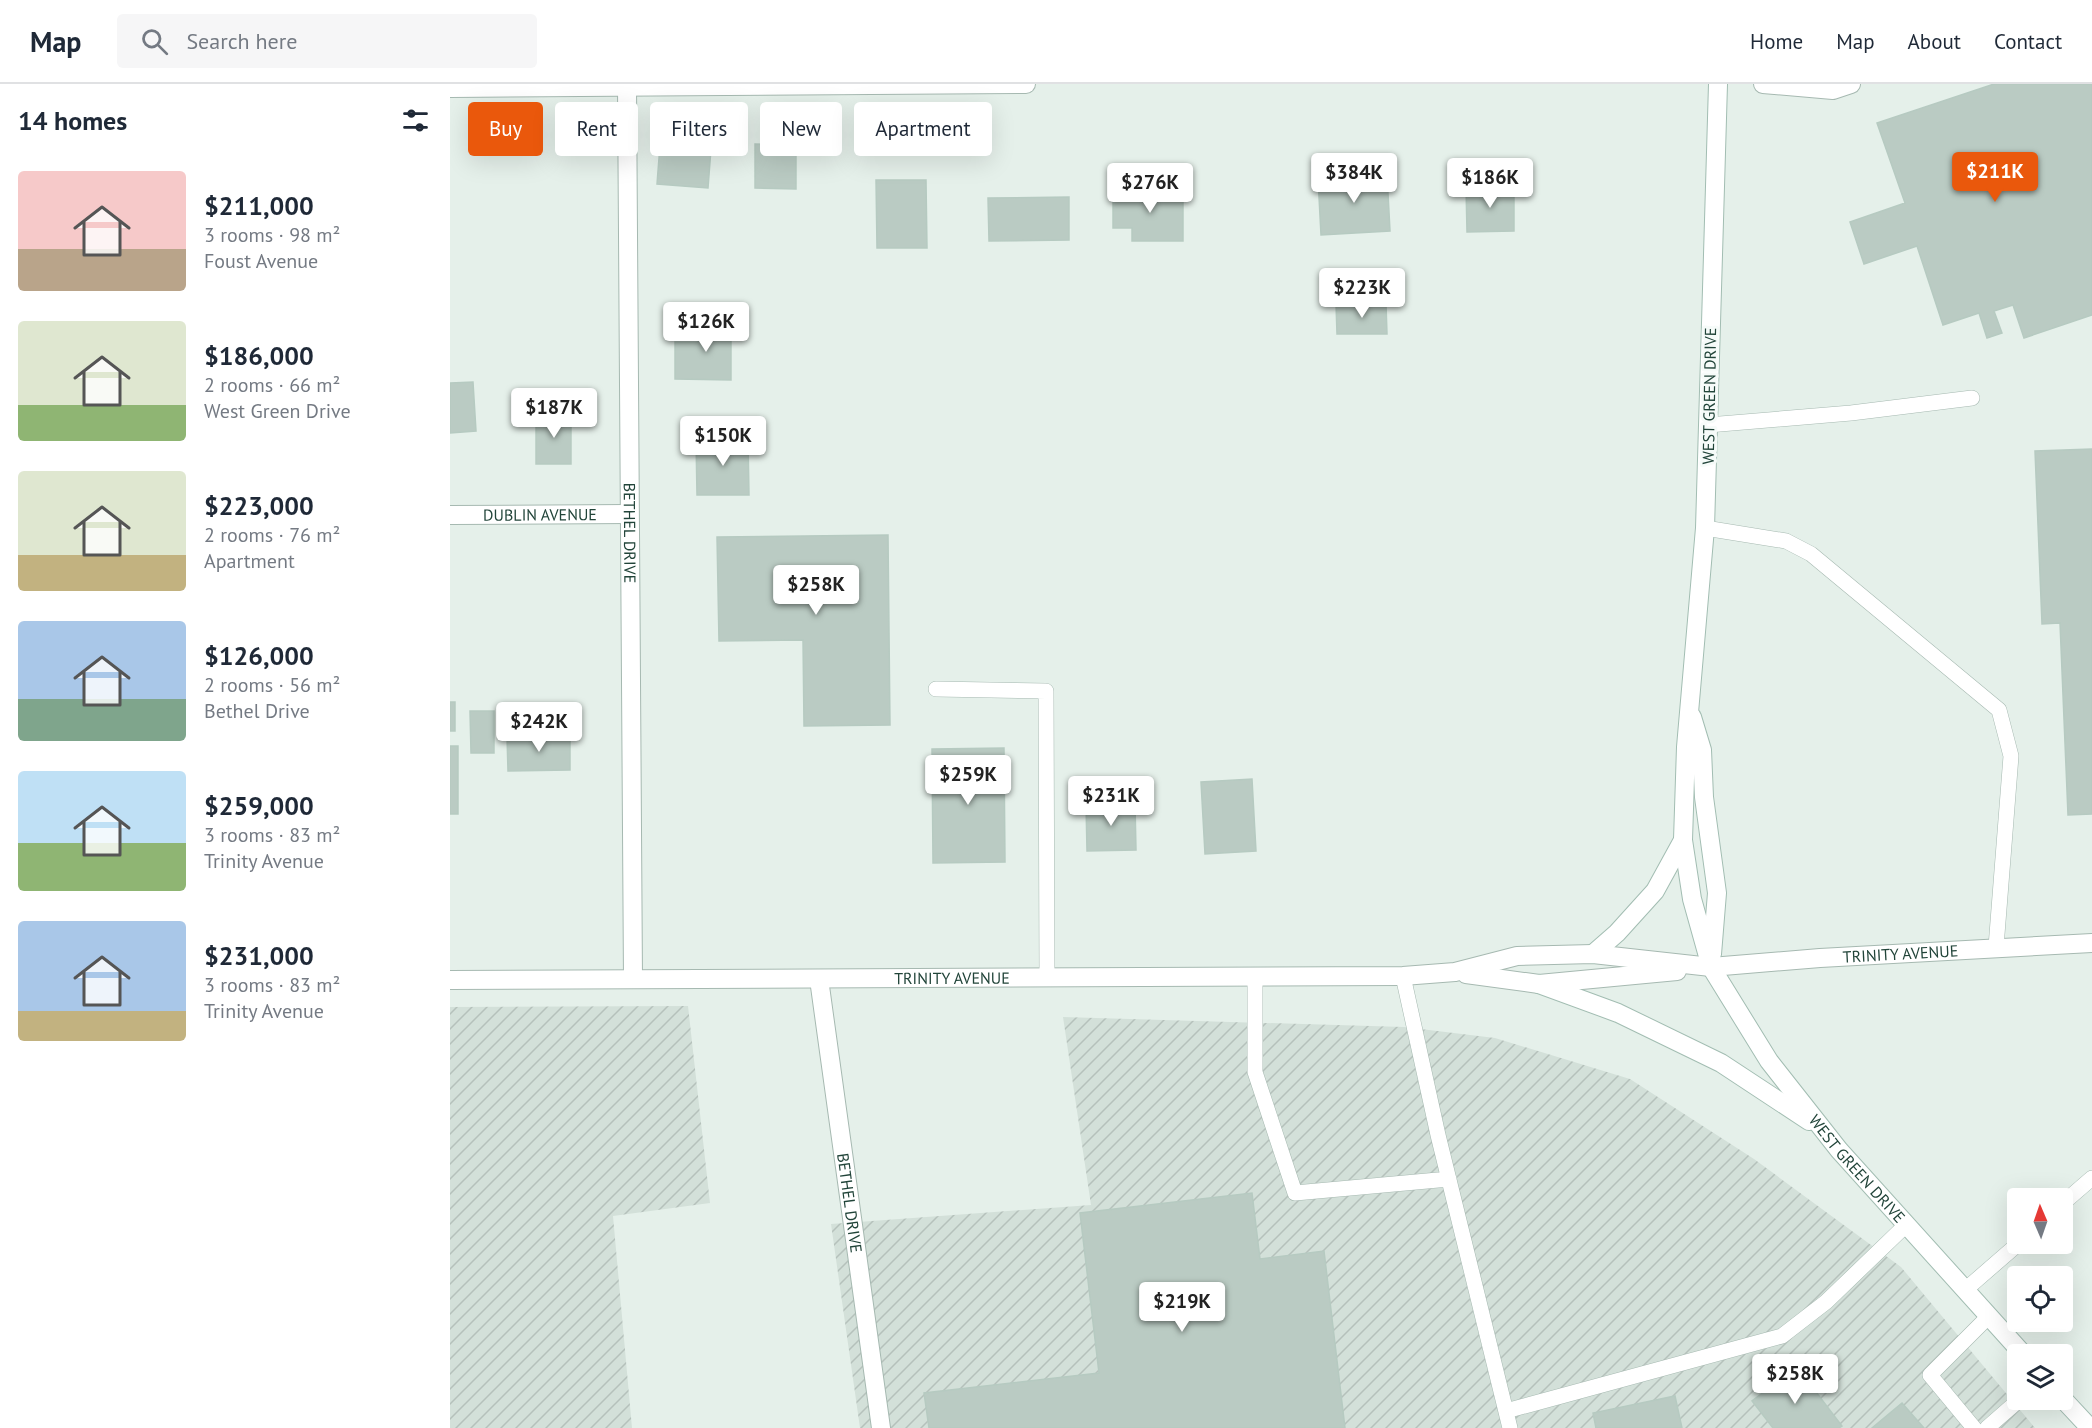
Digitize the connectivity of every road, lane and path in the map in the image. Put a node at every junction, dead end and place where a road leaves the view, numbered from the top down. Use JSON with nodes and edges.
{"nodes":[{"id":1,"x":1026,"y":84,"type":"edge"},
{"id":2,"x":1718,"y":84,"type":"edge"},
{"id":3,"x":1763,"y":84,"type":"edge"},
{"id":4,"x":1851,"y":84,"type":"edge"},
{"id":5,"x":548,"y":85,"type":"edge"},
{"id":6,"x":627,"y":86,"type":"junction"},
{"id":7,"x":450,"y":88,"type":"edge"},
{"id":8,"x":1972,"y":398,"type":"dead end"},
{"id":9,"x":1708,"y":425,"type":"junction"},
{"id":10,"x":629,"y":514,"type":"junction"},
{"id":11,"x":450,"y":515,"type":"edge"},
{"id":12,"x":1706,"y":528,"type":"junction"},
{"id":13,"x":936,"y":689,"type":"dead end"},
{"id":14,"x":1689,"y":708,"type":"junction"},
{"id":15,"x":1683,"y":840,"type":"junction"},
{"id":16,"x":2092,"y":943,"type":"edge"},
{"id":17,"x":1996,"y":947,"type":"junction"},
{"id":18,"x":1593,"y":954,"type":"junction"},
{"id":19,"x":1711,"y":967,"type":"junction"},
{"id":20,"x":1455,"y":972,"type":"junction"},
{"id":21,"x":1255,"y":976,"type":"junction"},
{"id":22,"x":1403,"y":976,"type":"junction"},
{"id":23,"x":1047,"y":977,"type":"junction"},
{"id":24,"x":633,"y":979,"type":"junction"},
{"id":25,"x":819,"y":979,"type":"junction"},
{"id":26,"x":450,"y":980,"type":"edge"},
{"id":27,"x":1539,"y":984,"type":"junction"},
{"id":28,"x":1823,"y":1131,"type":"junction"},
{"id":29,"x":2092,"y":1178,"type":"edge"},
{"id":30,"x":1449,"y":1179,"type":"junction"},
{"id":31,"x":2073,"y":1194,"type":"edge"},
{"id":32,"x":1906,"y":1224,"type":"junction"},
{"id":33,"x":2007,"y":1254,"type":"edge"},
{"id":34,"x":1965,"y":1290,"type":"junction"},
{"id":35,"x":1989,"y":1316,"type":"junction"},
{"id":36,"x":2014,"y":1344,"type":"edge"},
{"id":37,"x":2007,"y":1410,"type":"edge"},
{"id":38,"x":2073,"y":1410,"type":"edge"},
{"id":39,"x":1506,"y":1411,"type":"junction"},
{"id":40,"x":881,"y":1428,"type":"edge"},
{"id":41,"x":1510,"y":1428,"type":"edge"},
{"id":42,"x":1974,"y":1428,"type":"edge"},
{"id":43,"x":1986,"y":1428,"type":"edge"},
{"id":44,"x":2090,"y":1428,"type":"edge"}],
"edges":[{"from":1,"to":6,"type":"street"},
{"from":2,"to":9,"type":"street","name":"WEST GREEN DRIVE"},
{"from":3,"to":4,"type":"street"},
{"from":5,"to":6,"type":"street"},
{"from":5,"to":7,"type":"street"},
{"from":6,"to":10,"type":"street","name":"BETHEL DRIVE"},
{"from":8,"to":9,"type":"lane"},
{"from":9,"to":12,"type":"street","name":"WEST GREEN DRIVE"},
{"from":10,"to":11,"type":"street","name":"DUBLIN AVENUE"},
{"from":10,"to":24,"type":"street","name":"BETHEL DRIVE"},
{"from":12,"to":14,"type":"street","name":"WEST GREEN DRIVE"},
{"from":12,"to":17,"type":"lane"},
{"from":13,"to":23,"type":"lane"},
{"from":14,"to":15,"type":"street","name":"WEST GREEN DRIVE"},
{"from":14,"to":19,"type":"street","name":"WEST GREEN DRIVE"},
{"from":15,"to":18,"type":"street"},
{"from":15,"to":19,"type":"street","name":"WEST GREEN DRIVE"},
{"from":16,"to":17,"type":"street","name":"TRINITY AVENUE"},
{"from":17,"to":19,"type":"street","name":"TRINITY AVENUE"},
{"from":18,"to":19,"type":"street","name":"TRINITY AVENUE"},
{"from":18,"to":20,"type":"street","name":"TRINITY AVENUE"},
{"from":19,"to":27,"type":"street","name":"TRINITY AVENUE"},
{"from":19,"to":28,"type":"street","name":"WEST GREEN DRIVE"},
{"from":20,"to":22,"type":"street","name":"TRINITY AVENUE"},
{"from":20,"to":27,"type":"street","name":"TRINITY AVENUE"},
{"from":21,"to":22,"type":"street","name":"TRINITY AVENUE"},
{"from":21,"to":23,"type":"street","name":"TRINITY AVENUE"},
{"from":21,"to":30,"type":"lane"},
{"from":22,"to":30,"type":"lane"},
{"from":23,"to":25,"type":"street","name":"TRINITY AVENUE"},
{"from":24,"to":25,"type":"street","name":"TRINITY AVENUE"},
{"from":24,"to":26,"type":"street","name":"TRINITY AVENUE"},
{"from":25,"to":40,"type":"street","name":"BETHEL DRIVE"},
{"from":27,"to":28,"type":"street"},
{"from":28,"to":32,"type":"street","name":"WEST GREEN DRIVE"},
{"from":29,"to":31,"type":"lane"},
{"from":30,"to":39,"type":"lane"},
{"from":32,"to":34,"type":"street","name":"WEST GREEN DRIVE"},
{"from":32,"to":39,"type":"lane"},
{"from":33,"to":34,"type":"lane"},
{"from":34,"to":35,"type":"street","name":"WEST GREEN DRIVE"},
{"from":35,"to":36,"type":"street","name":"WEST GREEN DRIVE"},
{"from":35,"to":42,"type":"lane"},
{"from":37,"to":43,"type":"lane"},
{"from":38,"to":44,"type":"street"},
{"from":39,"to":41,"type":"lane"}]}
